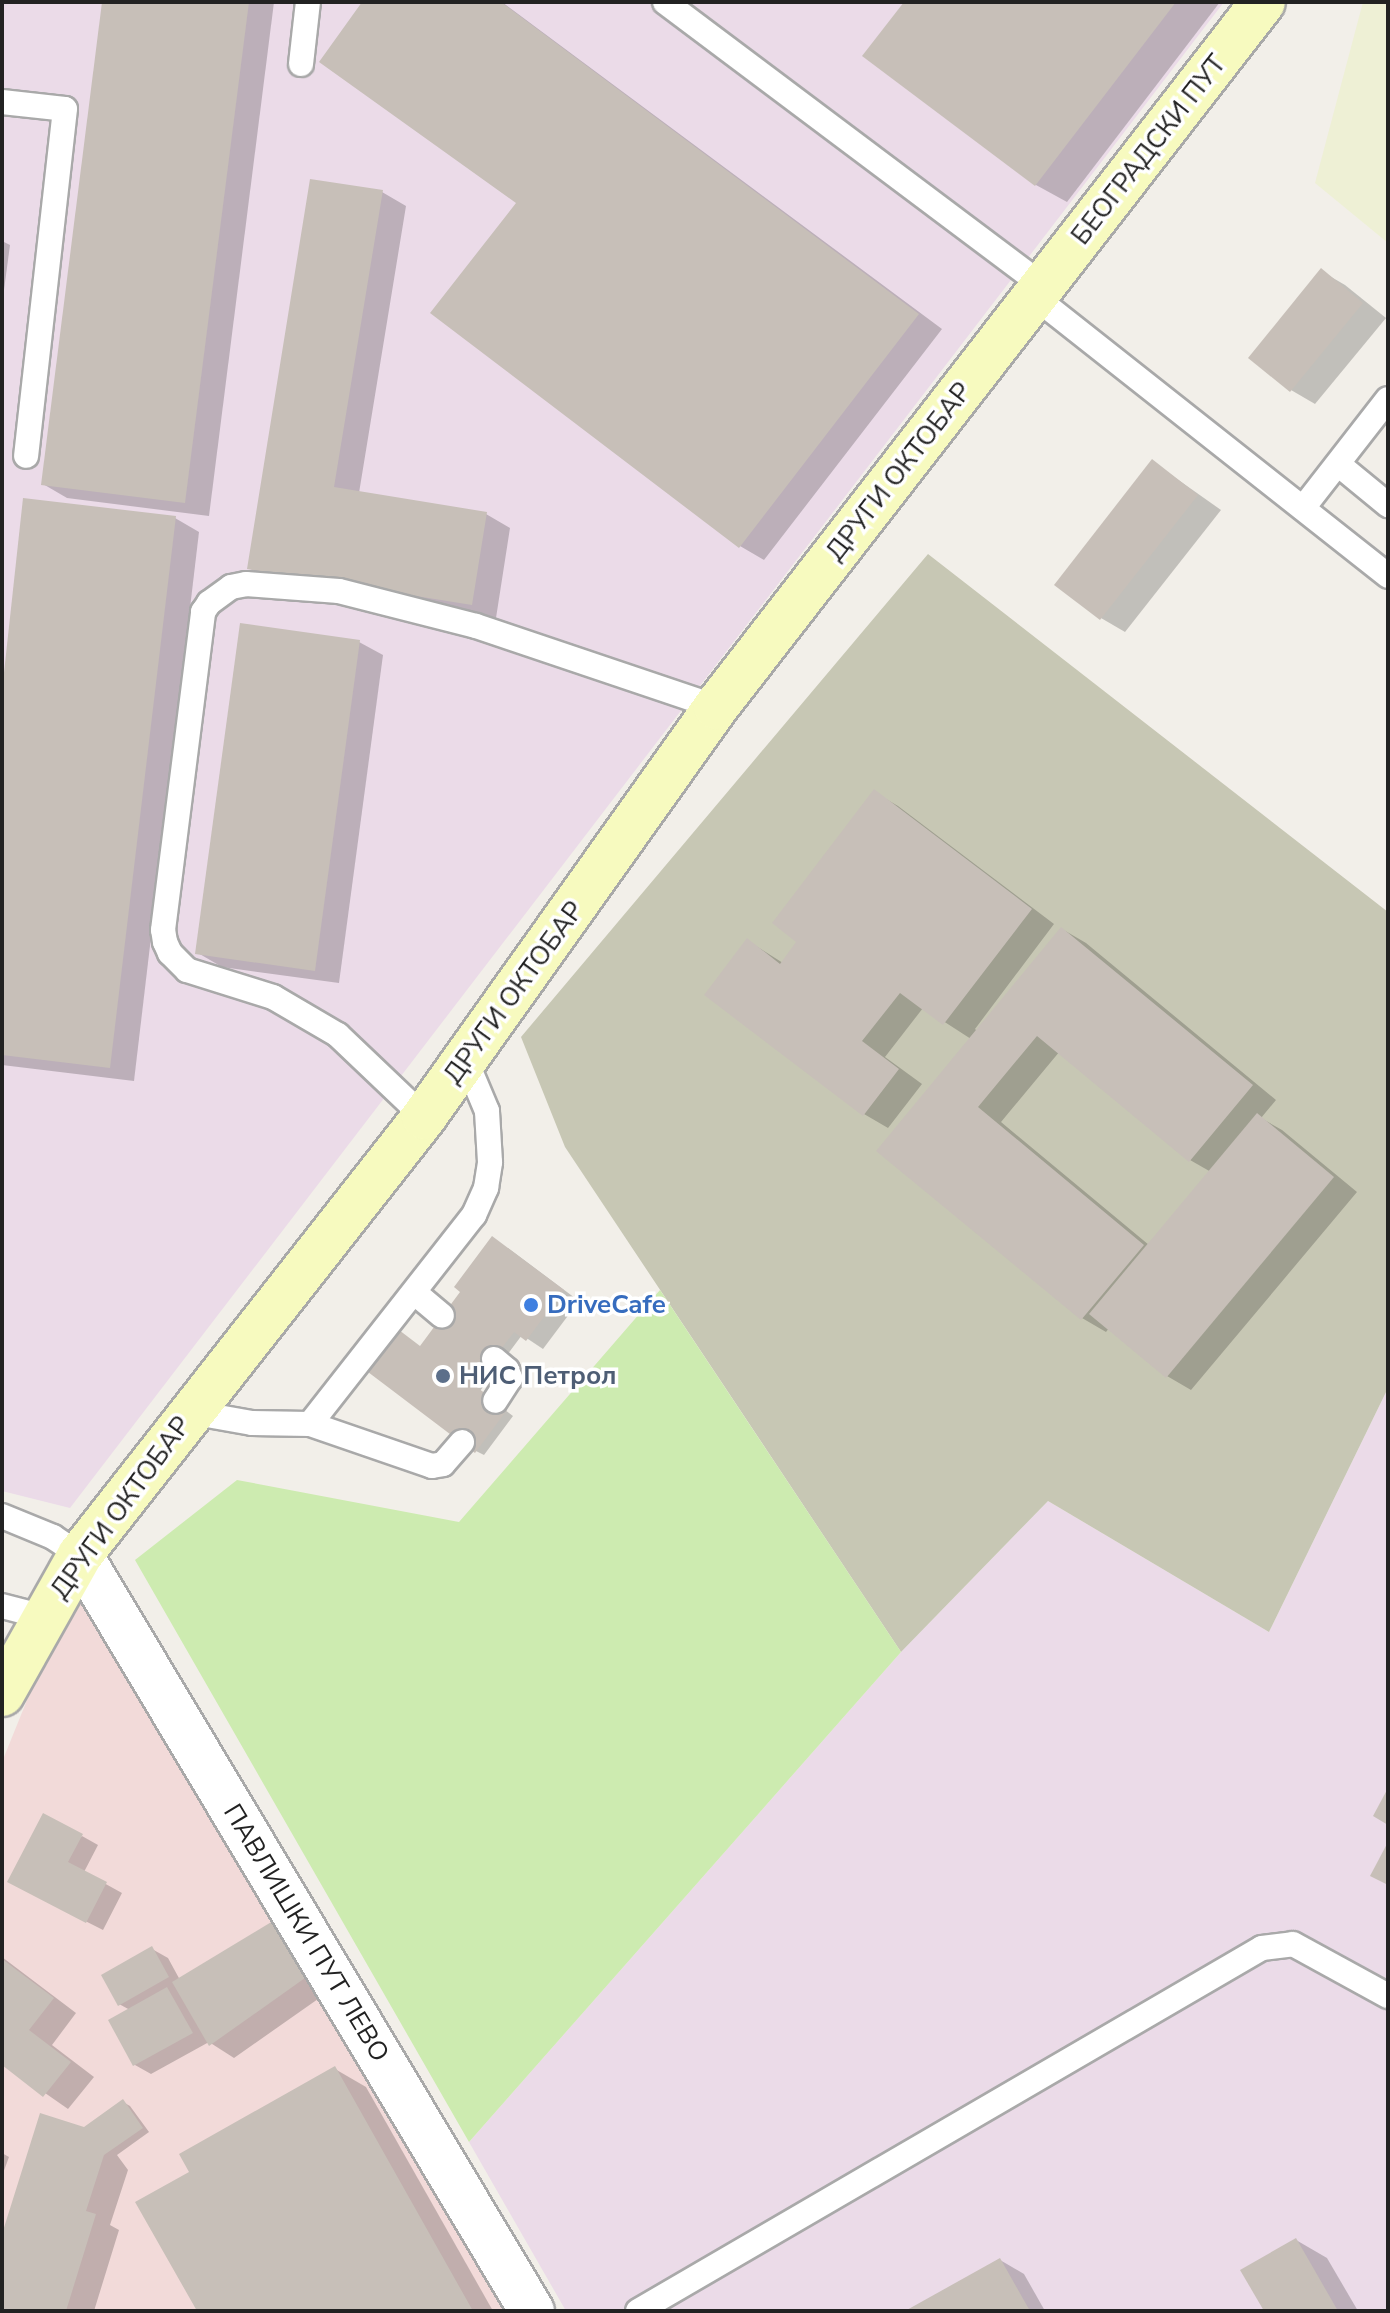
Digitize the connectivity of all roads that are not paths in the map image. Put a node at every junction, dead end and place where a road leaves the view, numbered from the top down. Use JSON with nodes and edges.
{"nodes":[{"id":1,"x":308,"y":2,"type":"edge"},
{"id":2,"x":665,"y":2,"type":"edge"},
{"id":3,"x":1263,"y":2,"type":"edge"},
{"id":4,"x":301,"y":64,"type":"dead end"},
{"id":5,"x":2,"y":102,"type":"edge"},
{"id":6,"x":1039,"y":292,"type":"junction"},
{"id":7,"x":1388,"y":399,"type":"edge"},
{"id":8,"x":26,"y":456,"type":"dead end"},
{"id":9,"x":1338,"y":464,"type":"junction"},
{"id":10,"x":1388,"y":505,"type":"edge"},
{"id":11,"x":1303,"y":508,"type":"junction"},
{"id":12,"x":1388,"y":576,"type":"edge"},
{"id":13,"x":716,"y":707,"type":"junction"},
{"id":14,"x":466,"y":1061,"type":"junction"},
{"id":15,"x":424,"y":1117,"type":"junction"},
{"id":16,"x":415,"y":1293,"type":"junction"},
{"id":17,"x":442,"y":1316,"type":"dead end"},
{"id":18,"x":494,"y":1359,"type":"dead end"},
{"id":19,"x":495,"y":1401,"type":"dead end"},
{"id":20,"x":190,"y":1412,"type":"junction"},
{"id":21,"x":310,"y":1424,"type":"junction"},
{"id":22,"x":462,"y":1442,"type":"dead end"},
{"id":23,"x":2,"y":1516,"type":"edge"},
{"id":24,"x":80,"y":1555,"type":"junction"},
{"id":25,"x":2,"y":1606,"type":"edge"},
{"id":26,"x":44,"y":1617,"type":"junction"},
{"id":27,"x":2,"y":1694,"type":"edge"},
{"id":28,"x":1388,"y":1996,"type":"edge"},
{"id":29,"x":532,"y":2311,"type":"edge"},
{"id":30,"x":638,"y":2311,"type":"edge"}],
"edges":[{"from":1,"to":4,"type":"lane"},
{"from":2,"to":6,"type":"lane"},
{"from":3,"to":6,"type":"main road","name":"БЕОГРАДСКИ ПУТ"},
{"from":5,"to":8,"type":"lane"},
{"from":6,"to":11,"type":"lane"},
{"from":6,"to":13,"type":"main road","name":"ДРУГИ ОКТОБАР"},
{"from":7,"to":9,"type":"lane"},
{"from":9,"to":10,"type":"lane"},
{"from":9,"to":11,"type":"lane"},
{"from":11,"to":12,"type":"lane"},
{"from":13,"to":14,"type":"main road","name":"ДРУГИ ОКТОБАР"},
{"from":13,"to":15,"type":"lane"},
{"from":14,"to":15,"type":"main road","name":"ДРУГИ ОКТОБАР"},
{"from":14,"to":16,"type":"lane"},
{"from":15,"to":20,"type":"main road","name":"ДРУГИ ОКТОБАР"},
{"from":16,"to":17,"type":"lane"},
{"from":16,"to":21,"type":"lane"},
{"from":18,"to":19,"type":"lane"},
{"from":20,"to":21,"type":"lane"},
{"from":20,"to":24,"type":"main road","name":"ДРУГИ ОКТОБАР"},
{"from":21,"to":22,"type":"lane"},
{"from":23,"to":24,"type":"lane"},
{"from":24,"to":26,"type":"main road","name":"ДРУГИ ОКТОБАР"},
{"from":24,"to":29,"type":"street","name":"ПАВЛИШКИ ПУТ ЛЕВО"},
{"from":25,"to":26,"type":"lane"},
{"from":26,"to":27,"type":"main road","name":"ДРУГИ ОКТОБАР"},
{"from":28,"to":30,"type":"lane"}]}
